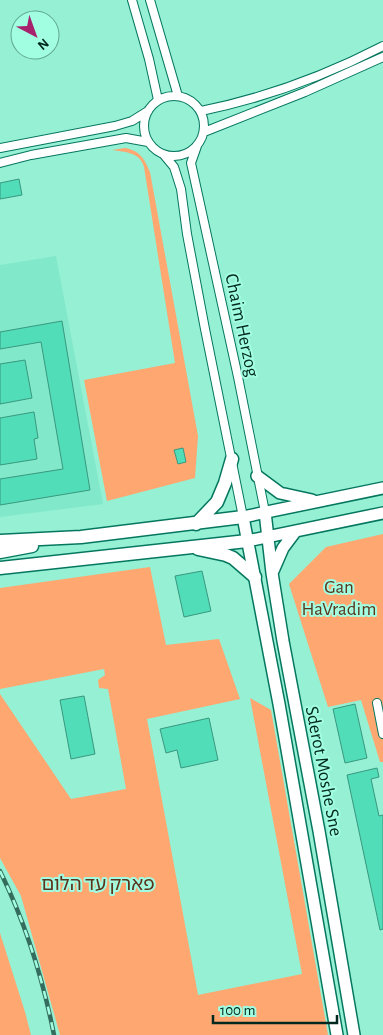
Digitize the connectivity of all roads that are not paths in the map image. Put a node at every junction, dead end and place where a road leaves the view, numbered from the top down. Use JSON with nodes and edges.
{"nodes":[{"id":1,"x":132,"y":0,"type":"edge"},
{"id":2,"x":150,"y":0,"type":"edge"},
{"id":3,"x":383,"y":46,"type":"edge"},
{"id":4,"x":383,"y":56,"type":"edge"},
{"id":5,"x":178,"y":96,"type":"junction"},
{"id":6,"x":158,"y":100,"type":"junction"},
{"id":7,"x":148,"y":111,"type":"junction"},
{"id":8,"x":201,"y":111,"type":"junction"},
{"id":9,"x":204,"y":132,"type":"junction"},
{"id":10,"x":148,"y":142,"type":"junction"},
{"id":11,"x":198,"y":146,"type":"junction"},
{"id":12,"x":0,"y":148,"type":"edge"},
{"id":13,"x":164,"y":155,"type":"junction"},
{"id":14,"x":0,"y":162,"type":"edge"},
{"id":15,"x":232,"y":459,"type":"junction"},
{"id":16,"x":257,"y":476,"type":"junction"},
{"id":17,"x":383,"y":488,"type":"edge"},
{"id":18,"x":318,"y":502,"type":"junction"},
{"id":19,"x":265,"y":512,"type":"junction"},
{"id":20,"x":383,"y":513,"type":"edge"},
{"id":21,"x":243,"y":517,"type":"junction"},
{"id":22,"x":196,"y":524,"type":"junction"},
{"id":23,"x":295,"y":532,"type":"junction"},
{"id":24,"x":269,"y":536,"type":"junction"},
{"id":25,"x":81,"y":537,"type":"junction"},
{"id":26,"x":247,"y":540,"type":"junction"},
{"id":27,"x":0,"y":541,"type":"edge"},
{"id":28,"x":184,"y":546,"type":"junction"},
{"id":29,"x":0,"y":552,"type":"edge"},
{"id":30,"x":72,"y":560,"type":"junction"},
{"id":31,"x":0,"y":568,"type":"edge"},
{"id":32,"x":272,"y":573,"type":"junction"},
{"id":33,"x":0,"y":574,"type":"edge"},
{"id":34,"x":255,"y":577,"type":"junction"},
{"id":35,"x":377,"y":703,"type":"dead end"},
{"id":36,"x":382,"y":724,"type":"edge"},
{"id":37,"x":383,"y":734,"type":"edge"},
{"id":38,"x":337,"y":1035,"type":"edge"},
{"id":39,"x":354,"y":1035,"type":"edge"}],
"edges":[{"from":1,"to":6,"type":"street"},
{"from":2,"to":5,"type":"street"},
{"from":3,"to":8,"type":"street"},
{"from":4,"to":9,"type":"street"},
{"from":5,"to":6,"type":"street"},
{"from":5,"to":8,"type":"street"},
{"from":6,"to":7,"type":"street"},
{"from":7,"to":10,"type":"street"},
{"from":7,"to":12,"type":"street"},
{"from":8,"to":9,"type":"street"},
{"from":9,"to":11,"type":"street"},
{"from":10,"to":13,"type":"street"},
{"from":10,"to":14,"type":"street"},
{"from":11,"to":13,"type":"street"},
{"from":11,"to":16,"type":"street","name":"Chaim Herzog"},
{"from":13,"to":15,"type":"street","name":"Chaim Herzog"},
{"from":15,"to":21,"type":"street","name":"Chaim Herzog"},
{"from":15,"to":22,"type":"highway"},
{"from":16,"to":18,"type":"main road"},
{"from":16,"to":19,"type":"street","name":"Chaim Herzog"},
{"from":17,"to":18,"type":"main road"},
{"from":18,"to":19,"type":"main road"},
{"from":19,"to":21,"type":"main road"},
{"from":19,"to":24,"type":"main road","name":"Sderot Moshe Sne"},
{"from":20,"to":23,"type":"main road"},
{"from":21,"to":22,"type":"highway"},
{"from":21,"to":26,"type":"main road","name":"Sderot Moshe Sne"},
{"from":22,"to":25,"type":"highway"},
{"from":23,"to":24,"type":"main road"},
{"from":23,"to":32,"type":"main road"},
{"from":24,"to":26,"type":"main road"},
{"from":24,"to":32,"type":"main road","name":"Sderot Moshe Sne"},
{"from":25,"to":27,"type":"highway"},
{"from":25,"to":29,"type":"highway"},
{"from":26,"to":28,"type":"highway"},
{"from":26,"to":34,"type":"main road","name":"Sderot Moshe Sne"},
{"from":28,"to":30,"type":"highway"},
{"from":28,"to":34,"type":"highway"},
{"from":30,"to":31,"type":"highway"},
{"from":30,"to":33,"type":"highway"},
{"from":32,"to":39,"type":"main road","name":"Sderot Moshe Sne"},
{"from":34,"to":38,"type":"main road","name":"Sderot Moshe Sne"},
{"from":35,"to":36,"type":"street"},
{"from":36,"to":37,"type":"street"}]}
